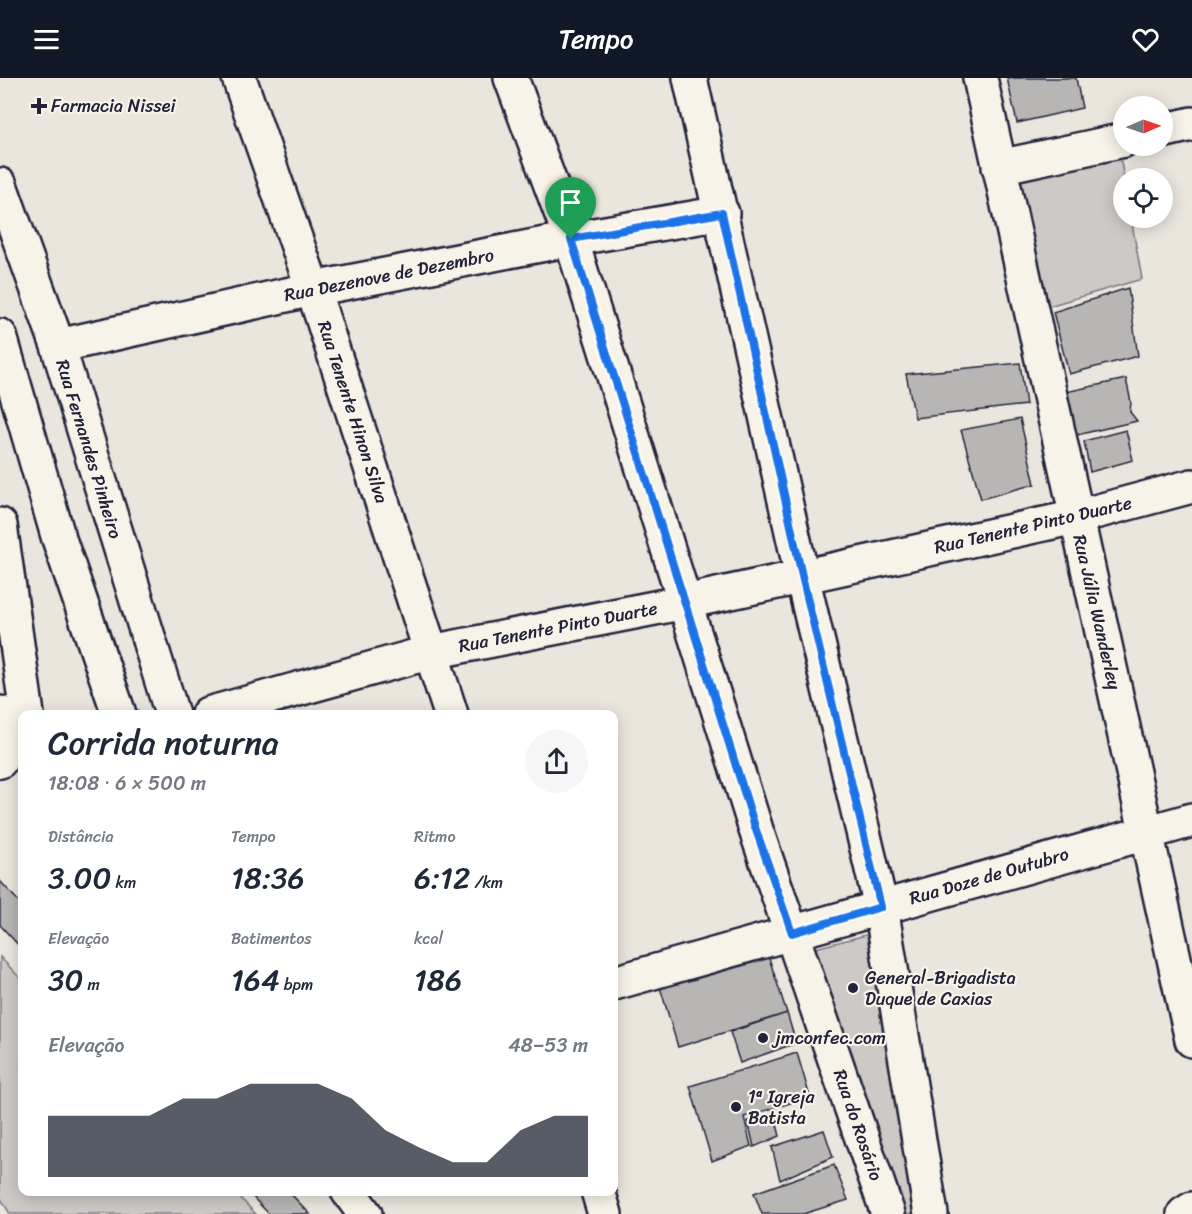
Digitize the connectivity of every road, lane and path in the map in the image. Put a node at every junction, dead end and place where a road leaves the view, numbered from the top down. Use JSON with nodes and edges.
{"nodes":[{"id":1,"x":239,"y":78,"type":"edge"},
{"id":2,"x":511,"y":78,"type":"edge"},
{"id":3,"x":690,"y":78,"type":"edge"},
{"id":4,"x":980,"y":78,"type":"edge"},
{"id":5,"x":1192,"y":124,"type":"edge"},
{"id":6,"x":1173,"y":128,"type":"edge"},
{"id":7,"x":1113,"y":142,"type":"edge"},
{"id":8,"x":999,"y":167,"type":"junction"},
{"id":9,"x":1,"y":195,"type":"edge"},
{"id":10,"x":722,"y":213,"type":"junction"},
{"id":11,"x":571,"y":239,"type":"junction"},
{"id":12,"x":11,"y":249,"type":"edge"},
{"id":13,"x":313,"y":289,"type":"junction"},
{"id":14,"x":0,"y":336,"type":"edge"},
{"id":15,"x":58,"y":346,"type":"junction"},
{"id":16,"x":1192,"y":486,"type":"edge"},
{"id":17,"x":1076,"y":517,"type":"junction"},
{"id":18,"x":0,"y":525,"type":"edge"},
{"id":19,"x":802,"y":576,"type":"junction"},
{"id":20,"x":685,"y":602,"type":"junction"},
{"id":21,"x":431,"y":652,"type":"junction"},
{"id":22,"x":26,"y":710,"type":"edge"},
{"id":23,"x":118,"y":710,"type":"edge"},
{"id":24,"x":171,"y":710,"type":"edge"},
{"id":25,"x":222,"y":710,"type":"edge"},
{"id":26,"x":450,"y":710,"type":"edge"},
{"id":27,"x":0,"y":713,"type":"edge"},
{"id":28,"x":0,"y":762,"type":"edge"},
{"id":29,"x":1192,"y":820,"type":"edge"},
{"id":30,"x":1147,"y":832,"type":"junction"},
{"id":31,"x":881,"y":907,"type":"junction"},
{"id":32,"x":792,"y":933,"type":"junction"},
{"id":33,"x":618,"y":982,"type":"edge"},
{"id":34,"x":1192,"y":1040,"type":"edge"},
{"id":35,"x":352,"y":1196,"type":"edge"},
{"id":36,"x":600,"y":1196,"type":"edge"},
{"id":37,"x":1192,"y":1209,"type":"edge"},
{"id":38,"x":365,"y":1214,"type":"edge"},
{"id":39,"x":605,"y":1214,"type":"edge"},
{"id":40,"x":888,"y":1214,"type":"edge"},
{"id":41,"x":931,"y":1214,"type":"edge"},
{"id":42,"x":1184,"y":1214,"type":"edge"}],
"edges":[{"from":1,"to":13,"type":"street","name":"Rua Tenente Hinon Silva"},
{"from":2,"to":11,"type":"street","name":"Rua do Rosário"},
{"from":3,"to":10,"type":"street"},
{"from":4,"to":8,"type":"street","name":"Rua Júlia Wanderley"},
{"from":5,"to":6,"type":"street"},
{"from":7,"to":8,"type":"street"},
{"from":8,"to":17,"type":"street","name":"Rua Júlia Wanderley"},
{"from":9,"to":12,"type":"street","name":"Rua Fernandes Pinheiro"},
{"from":10,"to":11,"type":"street","name":"Rua Dezenove de Dezembro"},
{"from":10,"to":19,"type":"street"},
{"from":11,"to":13,"type":"street","name":"Rua Dezenove de Dezembro"},
{"from":11,"to":20,"type":"street","name":"Rua do Rosário"},
{"from":12,"to":15,"type":"street","name":"Rua Fernandes Pinheiro"},
{"from":13,"to":15,"type":"street","name":"Rua Dezenove de Dezembro"},
{"from":13,"to":21,"type":"street","name":"Rua Tenente Hinon Silva"},
{"from":14,"to":23,"type":"street"},
{"from":15,"to":24,"type":"street","name":"Rua Fernandes Pinheiro"},
{"from":16,"to":17,"type":"street","name":"Rua Tenente Pinto Duarte"},
{"from":17,"to":19,"type":"street","name":"Rua Tenente Pinto Duarte"},
{"from":17,"to":30,"type":"street","name":"Rua Júlia Wanderley"},
{"from":18,"to":22,"type":"street"},
{"from":19,"to":20,"type":"street","name":"Rua Tenente Pinto Duarte"},
{"from":19,"to":31,"type":"street"},
{"from":20,"to":21,"type":"street","name":"Rua Tenente Pinto Duarte"},
{"from":20,"to":32,"type":"street","name":"Rua do Rosário"},
{"from":21,"to":25,"type":"street","name":"Rua Tenente Pinto Duarte"},
{"from":21,"to":26,"type":"street","name":"Rua Tenente Hinon Silva"},
{"from":27,"to":28,"type":"street"},
{"from":29,"to":30,"type":"street","name":"Rua Doze de Outubro"},
{"from":30,"to":31,"type":"street","name":"Rua Doze de Outubro"},
{"from":30,"to":34,"type":"street","name":"Rua Júlia Wanderley"},
{"from":31,"to":32,"type":"street","name":"Rua Doze de Outubro"},
{"from":31,"to":41,"type":"street"},
{"from":32,"to":33,"type":"street","name":"Rua Doze de Outubro"},
{"from":32,"to":40,"type":"street","name":"Rua do Rosário"},
{"from":35,"to":38,"type":"street"},
{"from":36,"to":39,"type":"street"},
{"from":37,"to":42,"type":"street"}]}
